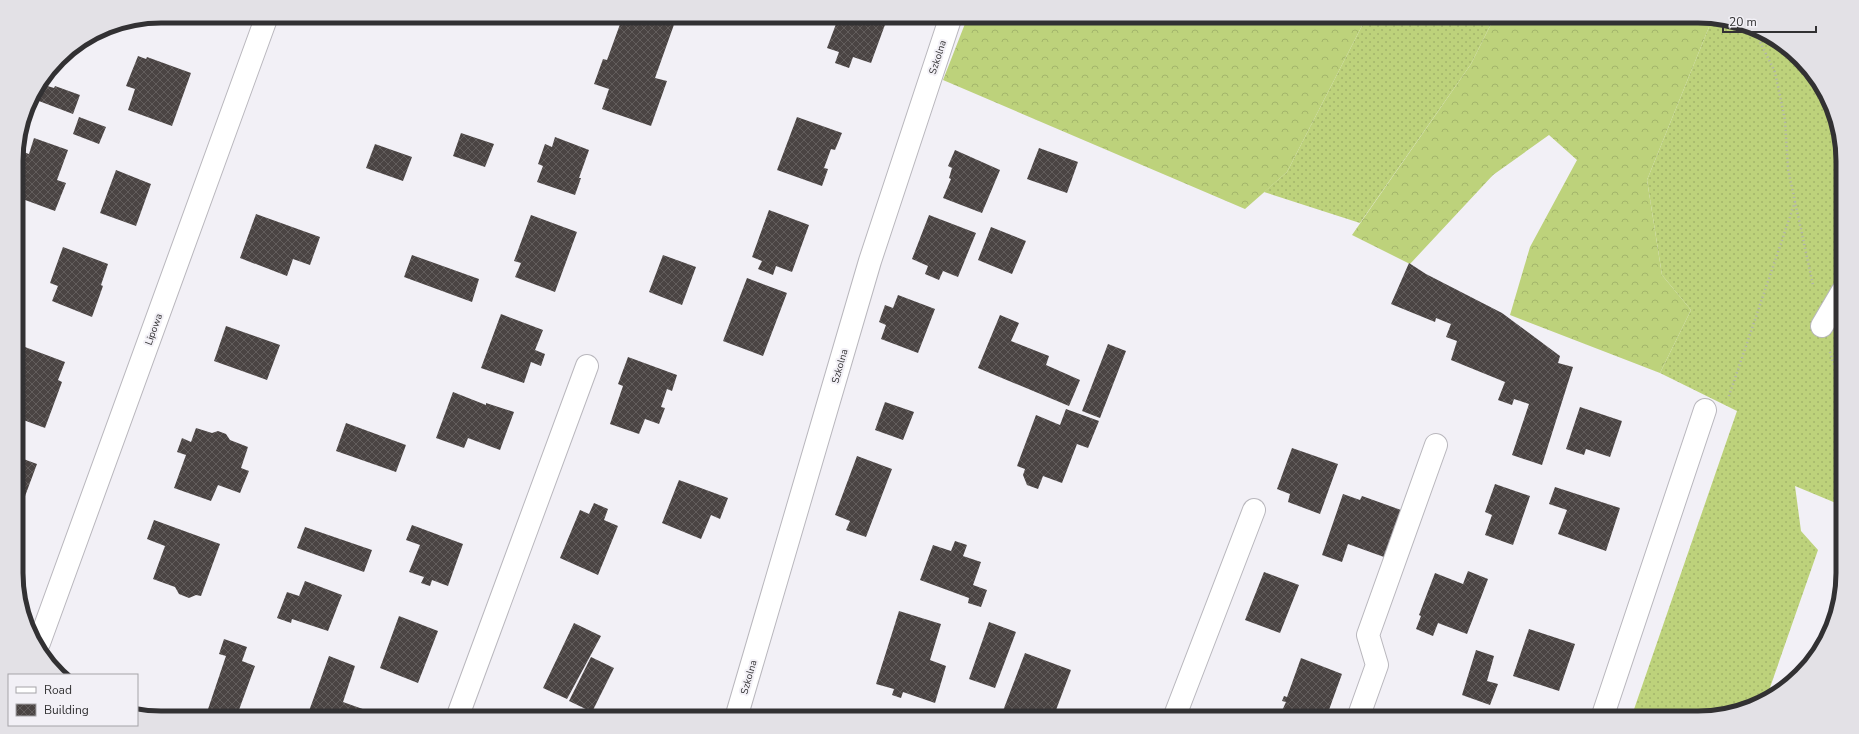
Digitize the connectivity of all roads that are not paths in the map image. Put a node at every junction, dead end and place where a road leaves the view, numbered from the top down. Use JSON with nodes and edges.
{"nodes":[{"id":1,"x":264,"y":23,"type":"edge"},
{"id":2,"x":949,"y":23,"type":"edge"},
{"id":3,"x":1836,"y":302,"type":"edge"},
{"id":4,"x":1822,"y":326,"type":"road end"},
{"id":5,"x":587,"y":366,"type":"dead end"},
{"id":6,"x":1705,"y":410,"type":"road end"},
{"id":7,"x":1436,"y":445,"type":"dead end"},
{"id":8,"x":1254,"y":510,"type":"dead end"},
{"id":9,"x":40,"y":640,"type":"edge"},
{"id":10,"x":460,"y":711,"type":"edge"},
{"id":11,"x":738,"y":711,"type":"edge"},
{"id":12,"x":1177,"y":711,"type":"edge"},
{"id":13,"x":1361,"y":711,"type":"edge"},
{"id":14,"x":1604,"y":711,"type":"edge"}],
"edges":[{"from":1,"to":9,"type":"street","name":"Lipowa"},
{"from":2,"to":11,"type":"street","name":"Szkolna"},
{"from":3,"to":4,"type":"street"},
{"from":5,"to":10,"type":"street"},
{"from":6,"to":14,"type":"street"},
{"from":7,"to":13,"type":"street"},
{"from":8,"to":12,"type":"street"}]}
